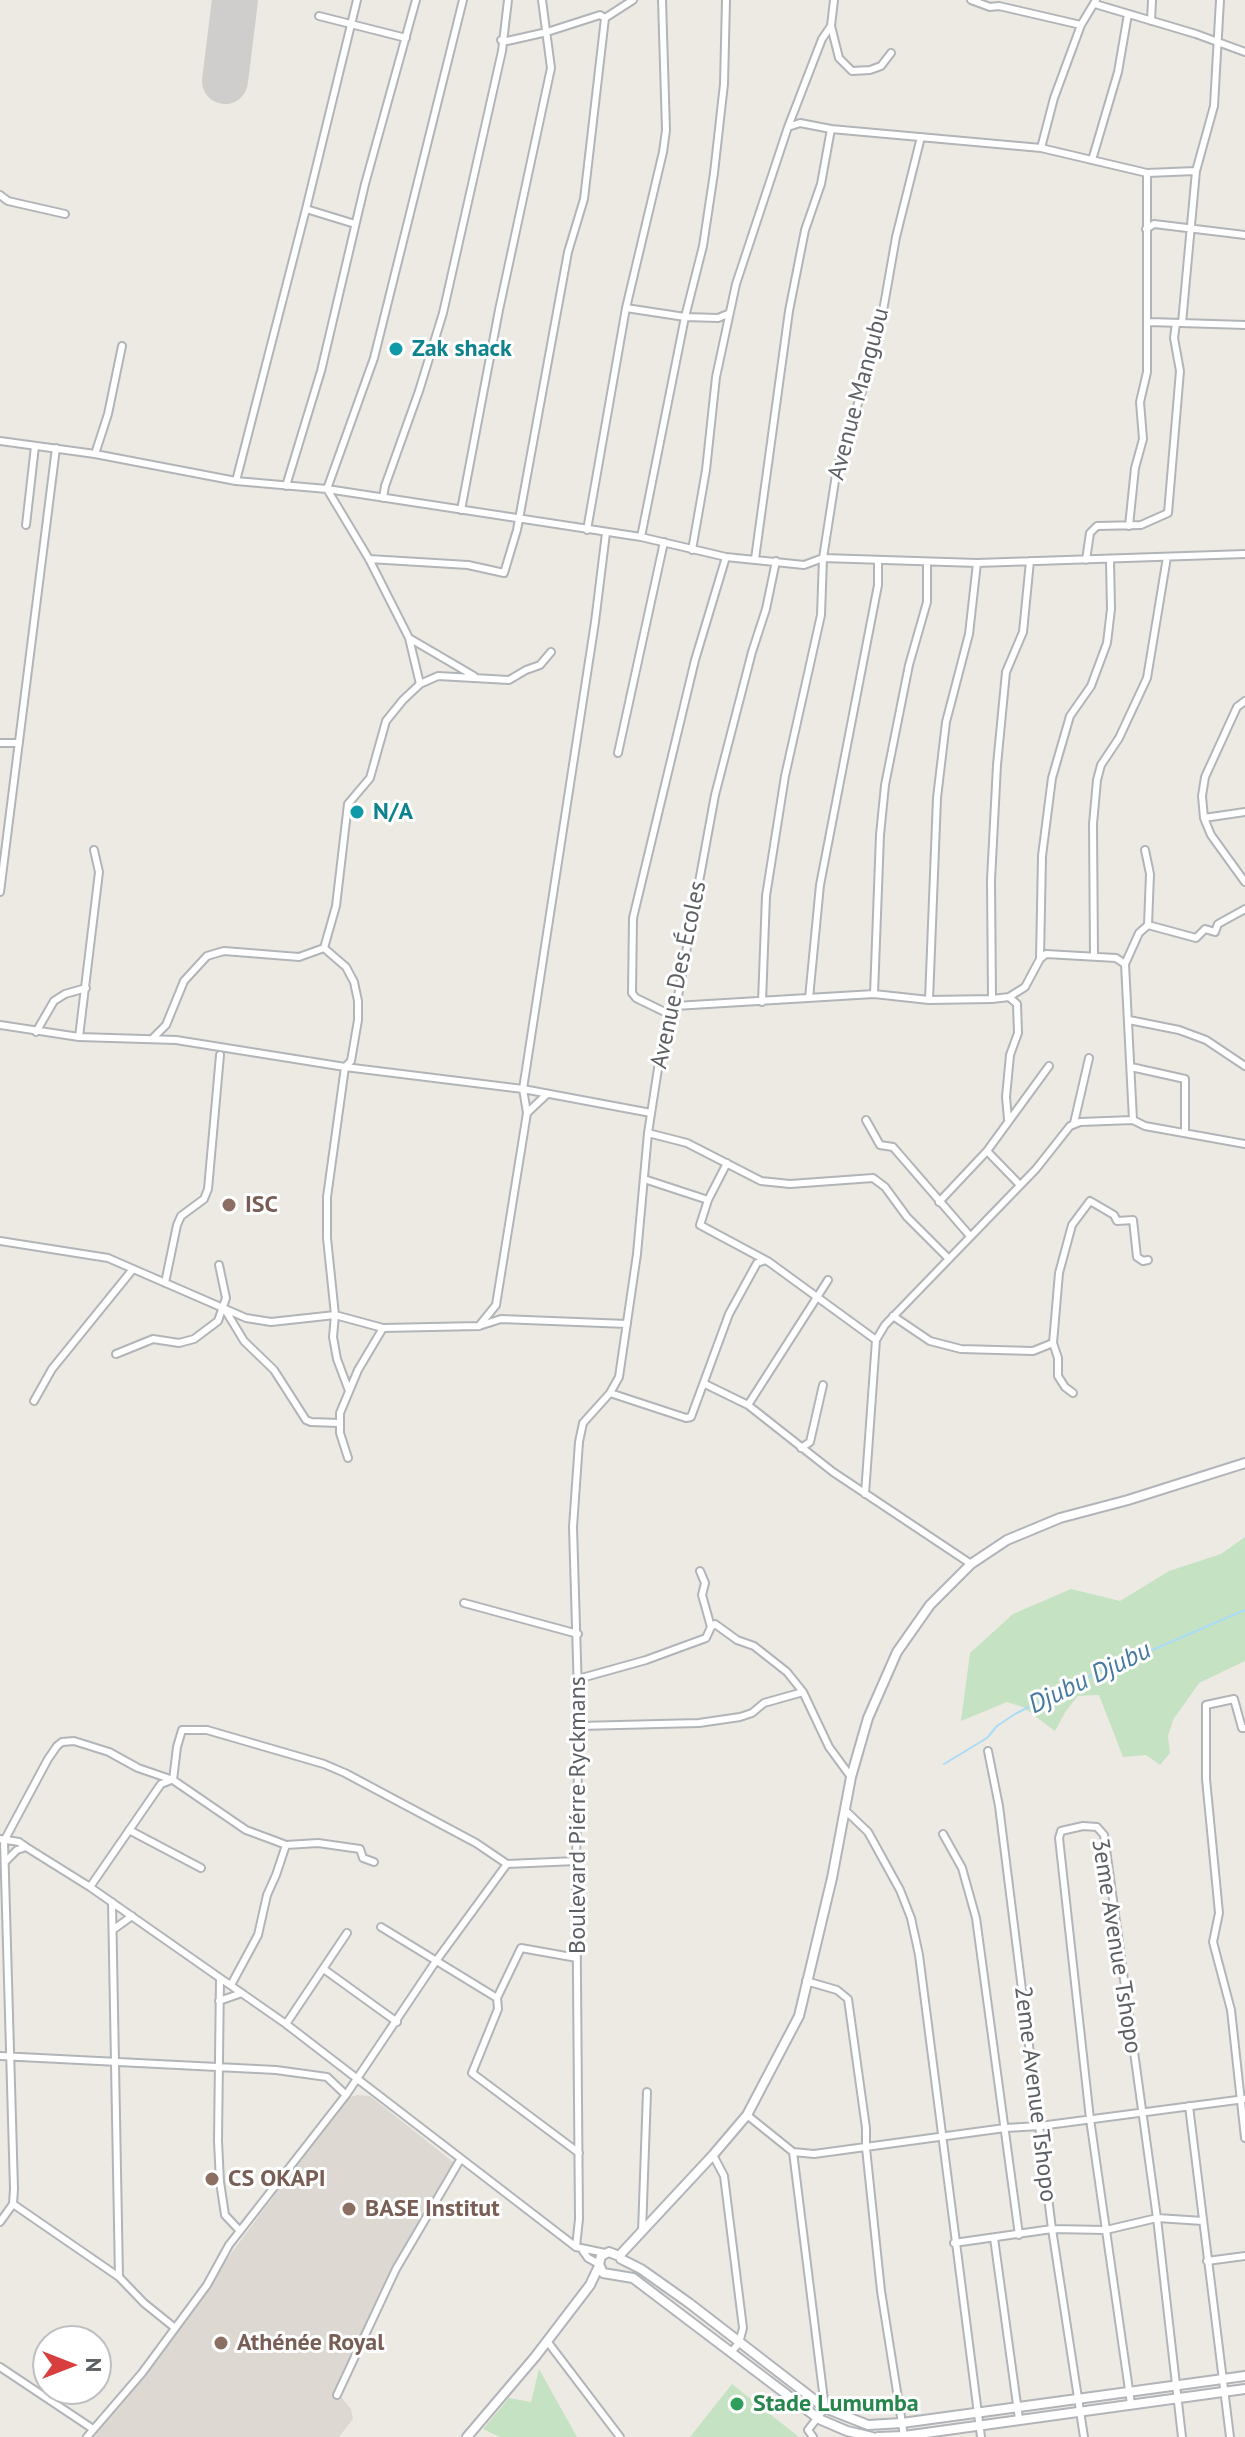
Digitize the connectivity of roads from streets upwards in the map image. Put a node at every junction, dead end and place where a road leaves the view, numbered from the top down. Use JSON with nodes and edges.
{"nodes":[{"id":1,"x":357,"y":0,"type":"edge"},
{"id":2,"x":416,"y":0,"type":"edge"},
{"id":3,"x":463,"y":0,"type":"edge"},
{"id":4,"x":508,"y":0,"type":"edge"},
{"id":5,"x":542,"y":0,"type":"edge"},
{"id":6,"x":633,"y":0,"type":"edge"},
{"id":7,"x":662,"y":0,"type":"edge"},
{"id":8,"x":726,"y":0,"type":"edge"},
{"id":9,"x":834,"y":0,"type":"edge"},
{"id":10,"x":971,"y":0,"type":"edge"},
{"id":11,"x":1152,"y":0,"type":"edge"},
{"id":12,"x":1220,"y":0,"type":"edge"},
{"id":13,"x":1096,"y":2,"type":"edge"},
{"id":14,"x":622,"y":3,"type":"edge"},
{"id":15,"x":1128,"y":14,"type":"junction"},
{"id":16,"x":319,"y":16,"type":"dead end"},
{"id":17,"x":605,"y":18,"type":"junction"},
{"id":18,"x":1151,"y":21,"type":"junction"},
{"id":19,"x":351,"y":24,"type":"junction"},
{"id":20,"x":1081,"y":25,"type":"junction"},
{"id":21,"x":831,"y":26,"type":"junction"},
{"id":22,"x":547,"y":32,"type":"junction"},
{"id":23,"x":406,"y":38,"type":"junction"},
{"id":24,"x":501,"y":40,"type":"junction"},
{"id":25,"x":1218,"y":42,"type":"junction"},
{"id":26,"x":1245,"y":52,"type":"edge"},
{"id":27,"x":891,"y":53,"type":"dead end"},
{"id":28,"x":788,"y":127,"type":"junction"},
{"id":29,"x":831,"y":129,"type":"junction"},
{"id":30,"x":921,"y":137,"type":"junction"},
{"id":31,"x":1041,"y":148,"type":"junction"},
{"id":32,"x":1092,"y":160,"type":"junction"},
{"id":33,"x":1196,"y":171,"type":"junction"},
{"id":34,"x":1147,"y":173,"type":"junction"},
{"id":35,"x":0,"y":195,"type":"edge"},
{"id":36,"x":306,"y":209,"type":"junction"},
{"id":37,"x":65,"y":214,"type":"dead end"},
{"id":38,"x":355,"y":224,"type":"junction"},
{"id":39,"x":1191,"y":227,"type":"junction"},
{"id":40,"x":1146,"y":229,"type":"junction"},
{"id":41,"x":1245,"y":235,"type":"edge"},
{"id":42,"x":626,"y":308,"type":"junction"},
{"id":43,"x":728,"y":314,"type":"junction"},
{"id":44,"x":685,"y":317,"type":"junction"},
{"id":45,"x":1149,"y":322,"type":"junction"},
{"id":46,"x":1179,"y":323,"type":"junction"},
{"id":47,"x":1245,"y":325,"type":"edge"},
{"id":48,"x":122,"y":346,"type":"dead end"},
{"id":49,"x":0,"y":441,"type":"edge"},
{"id":50,"x":35,"y":446,"type":"junction"},
{"id":51,"x":56,"y":448,"type":"junction"},
{"id":52,"x":95,"y":454,"type":"junction"},
{"id":53,"x":236,"y":481,"type":"junction"},
{"id":54,"x":286,"y":486,"type":"junction"},
{"id":55,"x":327,"y":489,"type":"junction"},
{"id":56,"x":383,"y":498,"type":"junction"},
{"id":57,"x":461,"y":510,"type":"junction"},
{"id":58,"x":518,"y":519,"type":"junction"},
{"id":59,"x":26,"y":525,"type":"dead end"},
{"id":60,"x":1129,"y":526,"type":"junction"},
{"id":61,"x":587,"y":530,"type":"junction"},
{"id":62,"x":606,"y":533,"type":"junction"},
{"id":63,"x":641,"y":537,"type":"junction"},
{"id":64,"x":664,"y":542,"type":"junction"},
{"id":65,"x":692,"y":550,"type":"junction"},
{"id":66,"x":1245,"y":554,"type":"edge"},
{"id":67,"x":726,"y":557,"type":"junction"},
{"id":68,"x":1167,"y":557,"type":"junction"},
{"id":69,"x":823,"y":558,"type":"junction"},
{"id":70,"x":369,"y":559,"type":"junction"},
{"id":71,"x":755,"y":559,"type":"junction"},
{"id":72,"x":878,"y":560,"type":"junction"},
{"id":73,"x":1086,"y":560,"type":"junction"},
{"id":74,"x":1110,"y":560,"type":"junction"},
{"id":75,"x":776,"y":561,"type":"junction"},
{"id":76,"x":1030,"y":561,"type":"junction"},
{"id":77,"x":927,"y":562,"type":"junction"},
{"id":78,"x":977,"y":563,"type":"junction"},
{"id":79,"x":409,"y":638,"type":"junction"},
{"id":80,"x":551,"y":652,"type":"dead end"},
{"id":81,"x":477,"y":677,"type":"junction"},
{"id":82,"x":420,"y":684,"type":"junction"},
{"id":83,"x":1245,"y":701,"type":"edge"},
{"id":84,"x":0,"y":743,"type":"edge"},
{"id":85,"x":19,"y":743,"type":"junction"},
{"id":86,"x":618,"y":753,"type":"dead end"},
{"id":87,"x":1245,"y":812,"type":"edge"},
{"id":88,"x":1204,"y":818,"type":"junction"},
{"id":89,"x":3,"y":844,"type":"edge"},
{"id":90,"x":94,"y":850,"type":"dead end"},
{"id":91,"x":1145,"y":850,"type":"dead end"},
{"id":92,"x":1245,"y":882,"type":"edge"},
{"id":93,"x":0,"y":892,"type":"edge"},
{"id":94,"x":1245,"y":909,"type":"edge"},
{"id":95,"x":1148,"y":925,"type":"junction"},
{"id":96,"x":324,"y":948,"type":"junction"},
{"id":97,"x":1094,"y":956,"type":"junction"},
{"id":98,"x":1040,"y":959,"type":"junction"},
{"id":99,"x":1125,"y":964,"type":"junction"},
{"id":100,"x":86,"y":988,"type":"junction"},
{"id":101,"x":874,"y":994,"type":"junction"},
{"id":102,"x":1009,"y":997,"type":"junction"},
{"id":103,"x":809,"y":998,"type":"junction"},
{"id":104,"x":992,"y":999,"type":"junction"},
{"id":105,"x":929,"y":1000,"type":"junction"},
{"id":106,"x":762,"y":1002,"type":"junction"},
{"id":107,"x":675,"y":1006,"type":"junction"},
{"id":108,"x":673,"y":1016,"type":"junction"},
{"id":109,"x":1129,"y":1020,"type":"junction"},
{"id":110,"x":0,"y":1025,"type":"edge"},
{"id":111,"x":36,"y":1032,"type":"junction"},
{"id":112,"x":79,"y":1037,"type":"junction"},
{"id":113,"x":152,"y":1039,"type":"junction"},
{"id":114,"x":207,"y":1045,"type":"junction"},
{"id":115,"x":232,"y":1049,"type":"junction"},
{"id":116,"x":220,"y":1055,"type":"junction"},
{"id":117,"x":1089,"y":1058,"type":"dead end"},
{"id":118,"x":1049,"y":1066,"type":"dead end"},
{"id":119,"x":1245,"y":1066,"type":"edge"},
{"id":120,"x":345,"y":1067,"type":"junction"},
{"id":121,"x":1131,"y":1067,"type":"junction"},
{"id":122,"x":523,"y":1089,"type":"junction"},
{"id":123,"x":546,"y":1095,"type":"junction"},
{"id":124,"x":527,"y":1113,"type":"junction"},
{"id":125,"x":651,"y":1113,"type":"junction"},
{"id":126,"x":866,"y":1120,"type":"dead end"},
{"id":127,"x":1133,"y":1120,"type":"junction"},
{"id":128,"x":1008,"y":1121,"type":"junction"},
{"id":129,"x":1074,"y":1123,"type":"junction"},
{"id":130,"x":648,"y":1133,"type":"junction"},
{"id":131,"x":1185,"y":1133,"type":"junction"},
{"id":132,"x":1245,"y":1144,"type":"edge"},
{"id":133,"x":987,"y":1151,"type":"junction"},
{"id":134,"x":727,"y":1163,"type":"junction"},
{"id":135,"x":644,"y":1179,"type":"junction"},
{"id":136,"x":1019,"y":1184,"type":"junction"},
{"id":137,"x":708,"y":1200,"type":"junction"},
{"id":138,"x":939,"y":1202,"type":"junction"},
{"id":139,"x":970,"y":1236,"type":"junction"},
{"id":140,"x":0,"y":1241,"type":"edge"},
{"id":141,"x":948,"y":1258,"type":"junction"},
{"id":142,"x":1148,"y":1260,"type":"dead end"},
{"id":143,"x":765,"y":1261,"type":"junction"},
{"id":144,"x":219,"y":1265,"type":"dead end"},
{"id":145,"x":133,"y":1269,"type":"junction"},
{"id":146,"x":828,"y":1280,"type":"dead end"},
{"id":147,"x":165,"y":1283,"type":"junction"},
{"id":148,"x":818,"y":1296,"type":"junction"},
{"id":149,"x":496,"y":1305,"type":"junction"},
{"id":150,"x":224,"y":1308,"type":"junction"},
{"id":151,"x":335,"y":1315,"type":"junction"},
{"id":152,"x":893,"y":1316,"type":"junction"},
{"id":153,"x":501,"y":1319,"type":"junction"},
{"id":154,"x":627,"y":1324,"type":"junction"},
{"id":155,"x":479,"y":1326,"type":"junction"},
{"id":156,"x":383,"y":1328,"type":"junction"},
{"id":157,"x":876,"y":1340,"type":"junction"},
{"id":158,"x":1053,"y":1343,"type":"junction"},
{"id":159,"x":116,"y":1354,"type":"dead end"},
{"id":160,"x":705,"y":1384,"type":"junction"},
{"id":161,"x":823,"y":1385,"type":"dead end"},
{"id":162,"x":349,"y":1391,"type":"junction"},
{"id":163,"x":610,"y":1393,"type":"junction"},
{"id":164,"x":1073,"y":1393,"type":"dead end"},
{"id":165,"x":34,"y":1401,"type":"dead end"},
{"id":166,"x":748,"y":1405,"type":"junction"},
{"id":167,"x":339,"y":1423,"type":"junction"},
{"id":168,"x":801,"y":1448,"type":"junction"},
{"id":169,"x":348,"y":1458,"type":"dead end"},
{"id":170,"x":1245,"y":1463,"type":"edge"},
{"id":171,"x":865,"y":1494,"type":"junction"},
{"id":172,"x":971,"y":1564,"type":"junction"},
{"id":173,"x":700,"y":1571,"type":"dead end"},
{"id":174,"x":464,"y":1603,"type":"dead end"},
{"id":175,"x":711,"y":1627,"type":"junction"},
{"id":176,"x":578,"y":1634,"type":"junction"},
{"id":177,"x":578,"y":1679,"type":"junction"},
{"id":178,"x":803,"y":1692,"type":"junction"},
{"id":179,"x":579,"y":1726,"type":"junction"},
{"id":180,"x":1245,"y":1728,"type":"edge"},
{"id":181,"x":988,"y":1751,"type":"dead end"},
{"id":182,"x":851,"y":1777,"type":"junction"},
{"id":183,"x":173,"y":1780,"type":"junction"},
{"id":184,"x":846,"y":1811,"type":"junction"},
{"id":185,"x":129,"y":1830,"type":"junction"},
{"id":186,"x":943,"y":1834,"type":"dead end"},
{"id":187,"x":2,"y":1840,"type":"edge"},
{"id":188,"x":286,"y":1845,"type":"junction"},
{"id":189,"x":26,"y":1847,"type":"junction"},
{"id":190,"x":6,"y":1861,"type":"junction"},
{"id":191,"x":576,"y":1861,"type":"junction"},
{"id":192,"x":374,"y":1862,"type":"dead end"},
{"id":193,"x":507,"y":1864,"type":"junction"},
{"id":194,"x":201,"y":1868,"type":"dead end"},
{"id":195,"x":90,"y":1887,"type":"junction"},
{"id":196,"x":112,"y":1902,"type":"junction"},
{"id":197,"x":132,"y":1916,"type":"junction"},
{"id":198,"x":381,"y":1927,"type":"dead end"},
{"id":199,"x":114,"y":1929,"type":"junction"},
{"id":200,"x":347,"y":1933,"type":"dead end"},
{"id":201,"x":577,"y":1958,"type":"junction"},
{"id":202,"x":436,"y":1961,"type":"junction"},
{"id":203,"x":325,"y":1970,"type":"junction"},
{"id":204,"x":220,"y":1978,"type":"junction"},
{"id":205,"x":806,"y":1981,"type":"junction"},
{"id":206,"x":231,"y":1985,"type":"junction"},
{"id":207,"x":242,"y":1993,"type":"junction"},
{"id":208,"x":497,"y":1998,"type":"junction"},
{"id":209,"x":219,"y":2001,"type":"junction"},
{"id":210,"x":397,"y":2022,"type":"junction"},
{"id":211,"x":286,"y":2024,"type":"junction"},
{"id":212,"x":0,"y":2056,"type":"edge"},
{"id":213,"x":9,"y":2056,"type":"junction"},
{"id":214,"x":116,"y":2062,"type":"junction"},
{"id":215,"x":219,"y":2066,"type":"junction"},
{"id":216,"x":356,"y":2079,"type":"junction"},
{"id":217,"x":647,"y":2092,"type":"dead end"},
{"id":218,"x":346,"y":2095,"type":"junction"},
{"id":219,"x":1242,"y":2100,"type":"edge"},
{"id":220,"x":1189,"y":2106,"type":"junction"},
{"id":221,"x":1142,"y":2112,"type":"junction"},
{"id":222,"x":747,"y":2115,"type":"junction"},
{"id":223,"x":1090,"y":2119,"type":"junction"},
{"id":224,"x":1040,"y":2126,"type":"junction"},
{"id":225,"x":1005,"y":2128,"type":"junction"},
{"id":226,"x":941,"y":2137,"type":"junction"},
{"id":227,"x":1245,"y":2138,"type":"edge"},
{"id":228,"x":866,"y":2148,"type":"junction"},
{"id":229,"x":793,"y":2152,"type":"junction"},
{"id":230,"x":579,"y":2153,"type":"junction"},
{"id":231,"x":713,"y":2155,"type":"junction"},
{"id":232,"x":460,"y":2160,"type":"junction"},
{"id":233,"x":13,"y":2204,"type":"junction"},
{"id":234,"x":1157,"y":2218,"type":"junction"},
{"id":235,"x":1203,"y":2221,"type":"junction"},
{"id":236,"x":0,"y":2222,"type":"edge"},
{"id":237,"x":1052,"y":2229,"type":"junction"},
{"id":238,"x":1106,"y":2230,"type":"junction"},
{"id":239,"x":240,"y":2231,"type":"junction"},
{"id":240,"x":642,"y":2232,"type":"junction"},
{"id":241,"x":1019,"y":2235,"type":"junction"},
{"id":242,"x":994,"y":2238,"type":"junction"},
{"id":243,"x":954,"y":2243,"type":"junction"},
{"id":244,"x":580,"y":2249,"type":"junction"},
{"id":245,"x":605,"y":2253,"type":"junction"},
{"id":246,"x":1245,"y":2256,"type":"edge"},
{"id":247,"x":620,"y":2258,"type":"junction"},
{"id":248,"x":1207,"y":2261,"type":"junction"},
{"id":249,"x":599,"y":2265,"type":"junction"},
{"id":250,"x":613,"y":2274,"type":"junction"},
{"id":251,"x":119,"y":2277,"type":"junction"},
{"id":252,"x":590,"y":2285,"type":"junction"},
{"id":253,"x":689,"y":2303,"type":"junction"},
{"id":254,"x":684,"y":2315,"type":"junction"},
{"id":255,"x":175,"y":2328,"type":"junction"},
{"id":256,"x":547,"y":2341,"type":"junction"},
{"id":257,"x":739,"y":2343,"type":"junction"},
{"id":258,"x":732,"y":2351,"type":"junction"},
{"id":259,"x":0,"y":2367,"type":"edge"},
{"id":260,"x":1245,"y":2376,"type":"edge"},
{"id":261,"x":1224,"y":2379,"type":"junction"},
{"id":262,"x":1176,"y":2385,"type":"junction"},
{"id":263,"x":1245,"y":2389,"type":"edge"},
{"id":264,"x":1129,"y":2390,"type":"junction"},
{"id":265,"x":1226,"y":2391,"type":"junction"},
{"id":266,"x":337,"y":2395,"type":"dead end"},
{"id":267,"x":1178,"y":2397,"type":"junction"},
{"id":268,"x":1079,"y":2398,"type":"junction"},
{"id":269,"x":1131,"y":2404,"type":"junction"},
{"id":270,"x":1017,"y":2407,"type":"junction"},
{"id":271,"x":825,"y":2408,"type":"junction"},
{"id":272,"x":1081,"y":2411,"type":"junction"},
{"id":273,"x":978,"y":2412,"type":"junction"},
{"id":274,"x":819,"y":2419,"type":"junction"},
{"id":275,"x":1019,"y":2419,"type":"junction"},
{"id":276,"x":902,"y":2423,"type":"junction"},
{"id":277,"x":980,"y":2425,"type":"junction"},
{"id":278,"x":93,"y":2429,"type":"junction"},
{"id":279,"x":904,"y":2436,"type":"edge"},
{"id":280,"x":87,"y":2437,"type":"edge"},
{"id":281,"x":467,"y":2437,"type":"edge"},
{"id":282,"x":620,"y":2437,"type":"edge"},
{"id":283,"x":813,"y":2437,"type":"edge"},
{"id":284,"x":872,"y":2437,"type":"edge"},
{"id":285,"x":878,"y":2437,"type":"edge"},
{"id":286,"x":981,"y":2437,"type":"edge"},
{"id":287,"x":1084,"y":2437,"type":"edge"},
{"id":288,"x":1182,"y":2437,"type":"edge"},
{"id":289,"x":1230,"y":2437,"type":"edge"}],
"edges":[{"from":1,"to":19,"type":"street"},
{"from":2,"to":23,"type":"street"},
{"from":3,"to":55,"type":"street"},
{"from":4,"to":24,"type":"street"},
{"from":5,"to":22,"type":"street"},
{"from":6,"to":14,"type":"street"},
{"from":7,"to":42,"type":"street"},
{"from":8,"to":44,"type":"street"},
{"from":9,"to":21,"type":"street"},
{"from":10,"to":20,"type":"street"},
{"from":11,"to":18,"type":"street"},
{"from":12,"to":25,"type":"street"},
{"from":13,"to":15,"type":"street"},
{"from":13,"to":20,"type":"street"},
{"from":14,"to":17,"type":"street"},
{"from":15,"to":18,"type":"street"},
{"from":15,"to":32,"type":"street"},
{"from":16,"to":19,"type":"street"},
{"from":17,"to":22,"type":"street"},
{"from":17,"to":58,"type":"street"},
{"from":18,"to":25,"type":"street"},
{"from":19,"to":23,"type":"street"},
{"from":19,"to":36,"type":"street"},
{"from":20,"to":31,"type":"street"},
{"from":21,"to":27,"type":"street"},
{"from":21,"to":28,"type":"street"},
{"from":22,"to":24,"type":"street"},
{"from":22,"to":57,"type":"street"},
{"from":23,"to":38,"type":"street"},
{"from":24,"to":56,"type":"street"},
{"from":25,"to":26,"type":"street"},
{"from":25,"to":33,"type":"street"},
{"from":28,"to":29,"type":"street"},
{"from":28,"to":43,"type":"street"},
{"from":29,"to":30,"type":"street"},
{"from":29,"to":71,"type":"street"},
{"from":30,"to":31,"type":"street"},
{"from":30,"to":69,"type":"street","name":"Avenue Mangubu"},
{"from":31,"to":32,"type":"street"},
{"from":32,"to":34,"type":"street"},
{"from":33,"to":34,"type":"street"},
{"from":33,"to":39,"type":"street"},
{"from":34,"to":40,"type":"street"},
{"from":35,"to":37,"type":"street"},
{"from":36,"to":38,"type":"street"},
{"from":36,"to":53,"type":"street"},
{"from":38,"to":54,"type":"street"},
{"from":39,"to":40,"type":"street"},
{"from":39,"to":41,"type":"street"},
{"from":39,"to":46,"type":"street"},
{"from":40,"to":45,"type":"street"},
{"from":42,"to":44,"type":"street"},
{"from":42,"to":61,"type":"street"},
{"from":43,"to":44,"type":"street"},
{"from":43,"to":65,"type":"street"},
{"from":44,"to":63,"type":"street"},
{"from":45,"to":46,"type":"street"},
{"from":45,"to":60,"type":"street"},
{"from":46,"to":47,"type":"street"},
{"from":46,"to":60,"type":"street"},
{"from":48,"to":52,"type":"street"},
{"from":49,"to":50,"type":"street"},
{"from":50,"to":51,"type":"street"},
{"from":50,"to":59,"type":"street"},
{"from":51,"to":52,"type":"street"},
{"from":51,"to":85,"type":"street"},
{"from":52,"to":53,"type":"street"},
{"from":53,"to":54,"type":"street"},
{"from":54,"to":55,"type":"street"},
{"from":55,"to":56,"type":"street"},
{"from":55,"to":70,"type":"street"},
{"from":56,"to":57,"type":"street"},
{"from":57,"to":58,"type":"street"},
{"from":58,"to":61,"type":"street"},
{"from":58,"to":70,"type":"street"},
{"from":60,"to":73,"type":"street"},
{"from":61,"to":62,"type":"street"},
{"from":62,"to":63,"type":"street"},
{"from":62,"to":122,"type":"street"},
{"from":63,"to":64,"type":"street"},
{"from":64,"to":65,"type":"street"},
{"from":64,"to":86,"type":"street"},
{"from":65,"to":67,"type":"street"},
{"from":66,"to":68,"type":"street"},
{"from":67,"to":71,"type":"street"},
{"from":67,"to":108,"type":"street"},
{"from":68,"to":74,"type":"street"},
{"from":68,"to":97,"type":"street"},
{"from":69,"to":72,"type":"street"},
{"from":69,"to":75,"type":"street"},
{"from":69,"to":106,"type":"street","name":"Avenue Mangubu"},
{"from":70,"to":79,"type":"street"},
{"from":71,"to":75,"type":"street"},
{"from":72,"to":77,"type":"street"},
{"from":72,"to":103,"type":"street"},
{"from":73,"to":74,"type":"street"},
{"from":73,"to":76,"type":"street"},
{"from":74,"to":98,"type":"street"},
{"from":75,"to":107,"type":"street","name":"Avenue Des Écoles"},
{"from":76,"to":78,"type":"street"},
{"from":76,"to":104,"type":"street"},
{"from":77,"to":78,"type":"street"},
{"from":77,"to":101,"type":"street"},
{"from":78,"to":105,"type":"street"},
{"from":79,"to":81,"type":"street"},
{"from":79,"to":82,"type":"street"},
{"from":80,"to":81,"type":"street"},
{"from":81,"to":82,"type":"street"},
{"from":82,"to":96,"type":"street"},
{"from":83,"to":88,"type":"street"},
{"from":84,"to":85,"type":"street"},
{"from":85,"to":89,"type":"street"},
{"from":87,"to":88,"type":"street"},
{"from":88,"to":92,"type":"street"},
{"from":89,"to":93,"type":"street"},
{"from":90,"to":100,"type":"street"},
{"from":91,"to":95,"type":"street"},
{"from":94,"to":95,"type":"street"},
{"from":95,"to":99,"type":"street"},
{"from":96,"to":113,"type":"street"},
{"from":96,"to":120,"type":"street"},
{"from":97,"to":98,"type":"street"},
{"from":97,"to":99,"type":"street"},
{"from":98,"to":102,"type":"street"},
{"from":99,"to":109,"type":"street"},
{"from":100,"to":111,"type":"street"},
{"from":100,"to":112,"type":"street"},
{"from":101,"to":103,"type":"street"},
{"from":101,"to":105,"type":"street"},
{"from":102,"to":104,"type":"street"},
{"from":102,"to":128,"type":"street"},
{"from":103,"to":106,"type":"street"},
{"from":104,"to":105,"type":"street"},
{"from":106,"to":107,"type":"street"},
{"from":107,"to":108,"type":"street","name":"Avenue Des Écoles"},
{"from":108,"to":125,"type":"street","name":"Avenue Des Écoles"},
{"from":109,"to":119,"type":"street"},
{"from":109,"to":121,"type":"street"},
{"from":110,"to":111,"type":"street"},
{"from":111,"to":112,"type":"street"},
{"from":112,"to":113,"type":"street"},
{"from":113,"to":114,"type":"street"},
{"from":114,"to":115,"type":"street"},
{"from":114,"to":116,"type":"street"},
{"from":115,"to":116,"type":"street"},
{"from":115,"to":120,"type":"street"},
{"from":116,"to":147,"type":"street"},
{"from":117,"to":129,"type":"street"},
{"from":118,"to":128,"type":"street"},
{"from":120,"to":122,"type":"street"},
{"from":120,"to":151,"type":"street"},
{"from":121,"to":127,"type":"street"},
{"from":121,"to":131,"type":"street"},
{"from":122,"to":123,"type":"street"},
{"from":122,"to":124,"type":"street"},
{"from":123,"to":124,"type":"street"},
{"from":123,"to":125,"type":"street"},
{"from":124,"to":149,"type":"street"},
{"from":125,"to":130,"type":"street","name":"Avenue Des Écoles"},
{"from":126,"to":138,"type":"street"},
{"from":127,"to":129,"type":"street"},
{"from":127,"to":131,"type":"street"},
{"from":128,"to":133,"type":"street"},
{"from":129,"to":136,"type":"street"},
{"from":130,"to":134,"type":"street"},
{"from":130,"to":135,"type":"street","name":"Avenue Des Écoles"},
{"from":131,"to":132,"type":"street"},
{"from":133,"to":136,"type":"street"},
{"from":133,"to":138,"type":"street"},
{"from":134,"to":137,"type":"street"},
{"from":134,"to":141,"type":"street"},
{"from":135,"to":137,"type":"street"},
{"from":135,"to":154,"type":"street","name":"Avenue Des Écoles"},
{"from":136,"to":139,"type":"street"},
{"from":137,"to":143,"type":"street"},
{"from":138,"to":139,"type":"street"},
{"from":139,"to":141,"type":"street"},
{"from":140,"to":145,"type":"street"},
{"from":141,"to":152,"type":"street"},
{"from":142,"to":158,"type":"street"},
{"from":143,"to":148,"type":"street"},
{"from":143,"to":160,"type":"street"},
{"from":144,"to":150,"type":"street"},
{"from":145,"to":147,"type":"street"},
{"from":145,"to":165,"type":"street"},
{"from":146,"to":148,"type":"street"},
{"from":147,"to":150,"type":"street"},
{"from":148,"to":157,"type":"street"},
{"from":148,"to":166,"type":"street"},
{"from":149,"to":153,"type":"street"},
{"from":149,"to":155,"type":"street"},
{"from":150,"to":151,"type":"street"},
{"from":150,"to":159,"type":"street"},
{"from":150,"to":167,"type":"street"},
{"from":151,"to":156,"type":"street"},
{"from":151,"to":162,"type":"street"},
{"from":152,"to":157,"type":"street"},
{"from":152,"to":158,"type":"street"},
{"from":153,"to":154,"type":"street"},
{"from":153,"to":155,"type":"street"},
{"from":154,"to":163,"type":"street","name":"Avenue Des Écoles"},
{"from":155,"to":156,"type":"street"},
{"from":156,"to":162,"type":"street"},
{"from":157,"to":171,"type":"street"},
{"from":158,"to":164,"type":"street"},
{"from":160,"to":163,"type":"street"},
{"from":160,"to":166,"type":"street"},
{"from":161,"to":168,"type":"street"},
{"from":162,"to":167,"type":"street"},
{"from":163,"to":176,"type":"street","name":"Boulevard Piérre Ryckmans"},
{"from":166,"to":168,"type":"street"},
{"from":167,"to":169,"type":"street"},
{"from":168,"to":171,"type":"street"},
{"from":170,"to":172,"type":"street"},
{"from":171,"to":172,"type":"street"},
{"from":172,"to":182,"type":"street"},
{"from":173,"to":175,"type":"street"},
{"from":174,"to":176,"type":"street"},
{"from":175,"to":177,"type":"street"},
{"from":175,"to":178,"type":"street"},
{"from":176,"to":177,"type":"street","name":"Boulevard Piérre Ryckmans"},
{"from":177,"to":179,"type":"street","name":"Boulevard Piérre Ryckmans"},
{"from":178,"to":179,"type":"street"},
{"from":178,"to":182,"type":"street"},
{"from":179,"to":191,"type":"street","name":"Boulevard Piérre Ryckmans"},
{"from":180,"to":219,"type":"street"},
{"from":181,"to":224,"type":"street","name":"2eme Avenue Tshopo"},
{"from":182,"to":184,"type":"street"},
{"from":183,"to":185,"type":"street"},
{"from":183,"to":187,"type":"street"},
{"from":183,"to":188,"type":"street"},
{"from":183,"to":193,"type":"street"},
{"from":184,"to":205,"type":"street"},
{"from":184,"to":226,"type":"street"},
{"from":185,"to":194,"type":"street"},
{"from":185,"to":195,"type":"street"},
{"from":186,"to":225,"type":"street"},
{"from":187,"to":189,"type":"street"},
{"from":187,"to":190,"type":"street"},
{"from":188,"to":192,"type":"street"},
{"from":188,"to":206,"type":"street"},
{"from":189,"to":190,"type":"street"},
{"from":189,"to":195,"type":"street"},
{"from":190,"to":213,"type":"street"},
{"from":191,"to":193,"type":"street"},
{"from":191,"to":201,"type":"street","name":"Boulevard Piérre Ryckmans"},
{"from":193,"to":202,"type":"street"},
{"from":195,"to":196,"type":"street"},
{"from":196,"to":197,"type":"street"},
{"from":196,"to":199,"type":"street"},
{"from":197,"to":199,"type":"street"},
{"from":197,"to":204,"type":"street"},
{"from":198,"to":202,"type":"street"},
{"from":199,"to":214,"type":"street"},
{"from":200,"to":203,"type":"street"},
{"from":201,"to":208,"type":"street"},
{"from":201,"to":230,"type":"street","name":"Boulevard Piérre Ryckmans"},
{"from":202,"to":208,"type":"street"},
{"from":202,"to":210,"type":"street"},
{"from":203,"to":210,"type":"street"},
{"from":203,"to":211,"type":"street"},
{"from":204,"to":206,"type":"street"},
{"from":204,"to":209,"type":"street"},
{"from":205,"to":222,"type":"street"},
{"from":205,"to":228,"type":"street"},
{"from":206,"to":207,"type":"street"},
{"from":207,"to":209,"type":"street"},
{"from":207,"to":211,"type":"street"},
{"from":208,"to":230,"type":"street"},
{"from":209,"to":215,"type":"street"},
{"from":210,"to":216,"type":"street"},
{"from":211,"to":216,"type":"street"},
{"from":212,"to":213,"type":"street"},
{"from":213,"to":214,"type":"street"},
{"from":213,"to":233,"type":"street"},
{"from":214,"to":215,"type":"street"},
{"from":214,"to":251,"type":"street"},
{"from":215,"to":218,"type":"street"},
{"from":215,"to":239,"type":"street"},
{"from":216,"to":218,"type":"street"},
{"from":216,"to":232,"type":"street"},
{"from":217,"to":240,"type":"street"},
{"from":218,"to":239,"type":"street"},
{"from":219,"to":220,"type":"street"},
{"from":219,"to":227,"type":"street"},
{"from":220,"to":221,"type":"street"},
{"from":220,"to":235,"type":"street"},
{"from":221,"to":223,"type":"street"},
{"from":221,"to":223,"type":"street","name":"3eme Avenue Tshopo"},
{"from":221,"to":234,"type":"street","name":"3eme Avenue Tshopo"},
{"from":222,"to":229,"type":"street"},
{"from":222,"to":231,"type":"street"},
{"from":223,"to":224,"type":"street"},
{"from":223,"to":238,"type":"street","name":"3eme Avenue Tshopo"},
{"from":224,"to":225,"type":"street"},
{"from":224,"to":237,"type":"street","name":"2eme Avenue Tshopo"},
{"from":225,"to":226,"type":"street"},
{"from":225,"to":241,"type":"street"},
{"from":226,"to":228,"type":"street"},
{"from":226,"to":243,"type":"street"},
{"from":228,"to":229,"type":"street"},
{"from":228,"to":276,"type":"street"},
{"from":229,"to":271,"type":"street"},
{"from":230,"to":244,"type":"street","name":"Boulevard Piérre Ryckmans"},
{"from":231,"to":240,"type":"street"},
{"from":231,"to":257,"type":"street"},
{"from":232,"to":244,"type":"street"},
{"from":232,"to":266,"type":"street"},
{"from":233,"to":236,"type":"street"},
{"from":233,"to":251,"type":"street"},
{"from":234,"to":235,"type":"street"},
{"from":234,"to":238,"type":"street"},
{"from":234,"to":262,"type":"street","name":"3eme Avenue Tshopo"},
{"from":235,"to":248,"type":"street"},
{"from":237,"to":238,"type":"street"},
{"from":237,"to":241,"type":"street"},
{"from":237,"to":268,"type":"street","name":"2eme Avenue Tshopo"},
{"from":238,"to":264,"type":"street","name":"3eme Avenue Tshopo"},
{"from":239,"to":255,"type":"street"},
{"from":240,"to":247,"type":"street"},
{"from":241,"to":242,"type":"street"},
{"from":242,"to":243,"type":"street"},
{"from":242,"to":270,"type":"street"},
{"from":243,"to":273,"type":"street"},
{"from":244,"to":245,"type":"street"},
{"from":244,"to":249,"type":"street"},
{"from":245,"to":247,"type":"street"},
{"from":245,"to":249,"type":"street"},
{"from":246,"to":248,"type":"street"},
{"from":247,"to":250,"type":"street"},
{"from":247,"to":253,"type":"street"},
{"from":248,"to":261,"type":"street"},
{"from":249,"to":250,"type":"street"},
{"from":249,"to":252,"type":"street"},
{"from":250,"to":252,"type":"street"},
{"from":250,"to":254,"type":"street"},
{"from":251,"to":255,"type":"street"},
{"from":252,"to":256,"type":"street"},
{"from":253,"to":254,"type":"street"},
{"from":253,"to":257,"type":"street"},
{"from":254,"to":258,"type":"street"},
{"from":255,"to":278,"type":"street"},
{"from":256,"to":281,"type":"street"},
{"from":256,"to":282,"type":"street"},
{"from":257,"to":258,"type":"street"},
{"from":257,"to":271,"type":"street"},
{"from":258,"to":274,"type":"street"},
{"from":259,"to":278,"type":"street"},
{"from":260,"to":261,"type":"street"},
{"from":261,"to":262,"type":"street"},
{"from":261,"to":265,"type":"street"},
{"from":262,"to":264,"type":"street"},
{"from":262,"to":267,"type":"street","name":"3eme Avenue Tshopo"},
{"from":263,"to":265,"type":"street"},
{"from":264,"to":268,"type":"street"},
{"from":264,"to":269,"type":"street","name":"3eme Avenue Tshopo"},
{"from":265,"to":267,"type":"street"},
{"from":265,"to":289,"type":"street"},
{"from":267,"to":269,"type":"street"},
{"from":267,"to":288,"type":"street","name":"3eme Avenue Tshopo"},
{"from":268,"to":270,"type":"street"},
{"from":268,"to":272,"type":"street","name":"2eme Avenue Tshopo"},
{"from":269,"to":272,"type":"street"},
{"from":270,"to":273,"type":"street"},
{"from":270,"to":275,"type":"street"},
{"from":271,"to":274,"type":"street"},
{"from":271,"to":276,"type":"street"},
{"from":272,"to":275,"type":"street"},
{"from":272,"to":287,"type":"street","name":"2eme Avenue Tshopo"},
{"from":273,"to":276,"type":"street"},
{"from":273,"to":277,"type":"street"},
{"from":274,"to":283,"type":"street"},
{"from":274,"to":284,"type":"street"},
{"from":275,"to":277,"type":"street"},
{"from":276,"to":279,"type":"street"},
{"from":277,"to":279,"type":"street"},
{"from":277,"to":286,"type":"street"},
{"from":278,"to":280,"type":"street"},
{"from":279,"to":285,"type":"street"}]}
